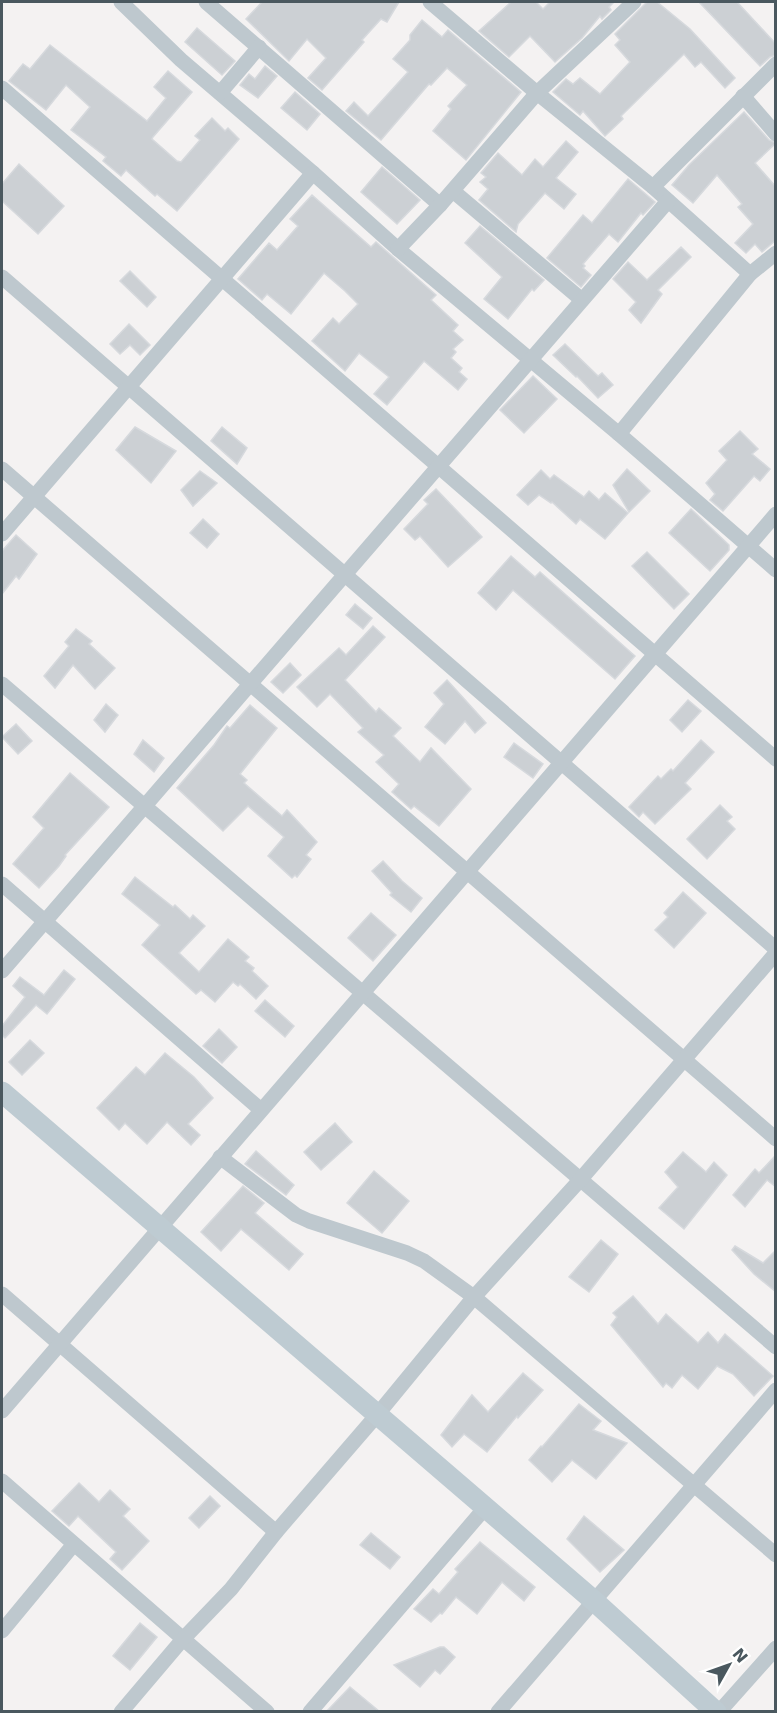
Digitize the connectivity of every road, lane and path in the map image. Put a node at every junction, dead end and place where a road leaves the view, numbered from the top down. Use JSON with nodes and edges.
{"nodes":[{"id":1,"x":121,"y":2,"type":"edge"},
{"id":2,"x":206,"y":2,"type":"edge"},
{"id":3,"x":430,"y":2,"type":"edge"},
{"id":4,"x":634,"y":2,"type":"edge"},
{"id":5,"x":259,"y":47,"type":"junction"},
{"id":6,"x":776,"y":64,"type":"edge"},
{"id":7,"x":2,"y":88,"type":"edge"},
{"id":8,"x":220,"y":93,"type":"junction"},
{"id":9,"x":537,"y":93,"type":"junction"},
{"id":10,"x":743,"y":96,"type":"junction"},
{"id":11,"x":776,"y":134,"type":"edge"},
{"id":12,"x":313,"y":173,"type":"junction"},
{"id":13,"x":653,"y":187,"type":"junction"},
{"id":14,"x":453,"y":191,"type":"junction"},
{"id":15,"x":668,"y":201,"type":"junction"},
{"id":16,"x":440,"y":205,"type":"junction"},
{"id":17,"x":398,"y":249,"type":"junction"},
{"id":18,"x":776,"y":253,"type":"edge"},
{"id":19,"x":750,"y":274,"type":"junction"},
{"id":20,"x":2,"y":277,"type":"edge"},
{"id":21,"x":221,"y":280,"type":"junction"},
{"id":22,"x":582,"y":300,"type":"junction"},
{"id":23,"x":530,"y":360,"type":"junction"},
{"id":24,"x":128,"y":388,"type":"junction"},
{"id":25,"x":619,"y":434,"type":"junction"},
{"id":26,"x":437,"y":467,"type":"junction"},
{"id":27,"x":2,"y":469,"type":"edge"},
{"id":28,"x":33,"y":497,"type":"junction"},
{"id":29,"x":776,"y":514,"type":"edge"},
{"id":30,"x":2,"y":534,"type":"edge"},
{"id":31,"x":748,"y":546,"type":"junction"},
{"id":32,"x":776,"y":570,"type":"edge"},
{"id":33,"x":344,"y":575,"type":"junction"},
{"id":34,"x":654,"y":655,"type":"junction"},
{"id":35,"x":2,"y":684,"type":"edge"},
{"id":36,"x":250,"y":684,"type":"junction"},
{"id":37,"x":776,"y":759,"type":"edge"},
{"id":38,"x":561,"y":763,"type":"junction"},
{"id":39,"x":144,"y":806,"type":"junction"},
{"id":40,"x":467,"y":872,"type":"junction"},
{"id":41,"x":2,"y":884,"type":"edge"},
{"id":42,"x":45,"y":921,"type":"junction"},
{"id":43,"x":776,"y":951,"type":"edge"},
{"id":44,"x":2,"y":971,"type":"edge"},
{"id":45,"x":362,"y":993,"type":"junction"},
{"id":46,"x":684,"y":1059,"type":"junction"},
{"id":47,"x":2,"y":1092,"type":"edge"},
{"id":48,"x":261,"y":1110,"type":"junction"},
{"id":49,"x":776,"y":1139,"type":"edge"},
{"id":50,"x":220,"y":1157,"type":"junction"},
{"id":51,"x":580,"y":1180,"type":"junction"},
{"id":52,"x":159,"y":1228,"type":"junction"},
{"id":53,"x":2,"y":1294,"type":"edge"},
{"id":54,"x":474,"y":1297,"type":"junction"},
{"id":55,"x":59,"y":1344,"type":"junction"},
{"id":56,"x":776,"y":1347,"type":"edge"},
{"id":57,"x":776,"y":1390,"type":"edge"},
{"id":58,"x":2,"y":1411,"type":"edge"},
{"id":59,"x":377,"y":1415,"type":"junction"},
{"id":60,"x":2,"y":1481,"type":"edge"},
{"id":61,"x":694,"y":1484,"type":"junction"},
{"id":62,"x":485,"y":1508,"type":"junction"},
{"id":63,"x":276,"y":1532,"type":"junction"},
{"id":64,"x":74,"y":1544,"type":"junction"},
{"id":65,"x":776,"y":1555,"type":"edge"},
{"id":66,"x":593,"y":1600,"type":"junction"},
{"id":67,"x":2,"y":1630,"type":"edge"},
{"id":68,"x":183,"y":1639,"type":"junction"},
{"id":69,"x":776,"y":1648,"type":"edge"},
{"id":70,"x":121,"y":1712,"type":"edge"},
{"id":71,"x":267,"y":1712,"type":"edge"},
{"id":72,"x":310,"y":1712,"type":"edge"},
{"id":73,"x":498,"y":1712,"type":"edge"},
{"id":74,"x":718,"y":1712,"type":"edge"}],
"edges":[{"from":1,"to":8,"type":"street"},
{"from":2,"to":5,"type":"street"},
{"from":3,"to":9,"type":"street"},
{"from":4,"to":9,"type":"street"},
{"from":5,"to":8,"type":"street"},
{"from":5,"to":16,"type":"street"},
{"from":6,"to":10,"type":"street"},
{"from":7,"to":21,"type":"street"},
{"from":8,"to":12,"type":"street"},
{"from":9,"to":13,"type":"street"},
{"from":9,"to":14,"type":"street"},
{"from":10,"to":11,"type":"street"},
{"from":10,"to":13,"type":"street"},
{"from":12,"to":17,"type":"street"},
{"from":12,"to":21,"type":"street"},
{"from":13,"to":15,"type":"street"},
{"from":14,"to":16,"type":"street"},
{"from":14,"to":22,"type":"street"},
{"from":15,"to":19,"type":"street"},
{"from":15,"to":22,"type":"street"},
{"from":16,"to":17,"type":"street"},
{"from":17,"to":23,"type":"street"},
{"from":18,"to":19,"type":"street"},
{"from":19,"to":25,"type":"street"},
{"from":20,"to":24,"type":"street"},
{"from":21,"to":24,"type":"street"},
{"from":21,"to":26,"type":"street"},
{"from":22,"to":23,"type":"street"},
{"from":23,"to":25,"type":"street"},
{"from":23,"to":26,"type":"street"},
{"from":24,"to":28,"type":"street"},
{"from":24,"to":33,"type":"street"},
{"from":25,"to":31,"type":"street"},
{"from":26,"to":33,"type":"street"},
{"from":26,"to":34,"type":"street"},
{"from":27,"to":28,"type":"street"},
{"from":28,"to":30,"type":"street"},
{"from":28,"to":36,"type":"street"},
{"from":29,"to":31,"type":"street"},
{"from":31,"to":32,"type":"street"},
{"from":31,"to":34,"type":"street"},
{"from":33,"to":36,"type":"street"},
{"from":33,"to":38,"type":"street"},
{"from":34,"to":37,"type":"street"},
{"from":34,"to":38,"type":"street"},
{"from":35,"to":39,"type":"street"},
{"from":36,"to":39,"type":"street"},
{"from":36,"to":40,"type":"street"},
{"from":38,"to":40,"type":"street"},
{"from":38,"to":43,"type":"street"},
{"from":39,"to":42,"type":"street"},
{"from":39,"to":45,"type":"street"},
{"from":40,"to":45,"type":"street"},
{"from":40,"to":46,"type":"street"},
{"from":41,"to":42,"type":"street"},
{"from":42,"to":44,"type":"street"},
{"from":42,"to":48,"type":"street"},
{"from":43,"to":46,"type":"street"},
{"from":45,"to":48,"type":"street"},
{"from":45,"to":51,"type":"street"},
{"from":46,"to":49,"type":"street"},
{"from":46,"to":51,"type":"street"},
{"from":47,"to":52,"type":"street"},
{"from":48,"to":50,"type":"street"},
{"from":50,"to":52,"type":"street"},
{"from":50,"to":54,"type":"street"},
{"from":51,"to":54,"type":"street"},
{"from":51,"to":56,"type":"street"},
{"from":52,"to":55,"type":"street"},
{"from":52,"to":59,"type":"street"},
{"from":53,"to":55,"type":"street"},
{"from":54,"to":59,"type":"street"},
{"from":54,"to":61,"type":"street"},
{"from":55,"to":58,"type":"street"},
{"from":55,"to":63,"type":"street"},
{"from":57,"to":61,"type":"street"},
{"from":59,"to":62,"type":"street"},
{"from":59,"to":63,"type":"street"},
{"from":60,"to":64,"type":"street"},
{"from":61,"to":65,"type":"street"},
{"from":61,"to":66,"type":"street"},
{"from":62,"to":66,"type":"street"},
{"from":62,"to":72,"type":"street"},
{"from":63,"to":68,"type":"street"},
{"from":64,"to":67,"type":"street"},
{"from":64,"to":68,"type":"street"},
{"from":66,"to":73,"type":"street"},
{"from":66,"to":74,"type":"street"},
{"from":68,"to":70,"type":"street"},
{"from":68,"to":71,"type":"street"},
{"from":69,"to":74,"type":"street"}]}
